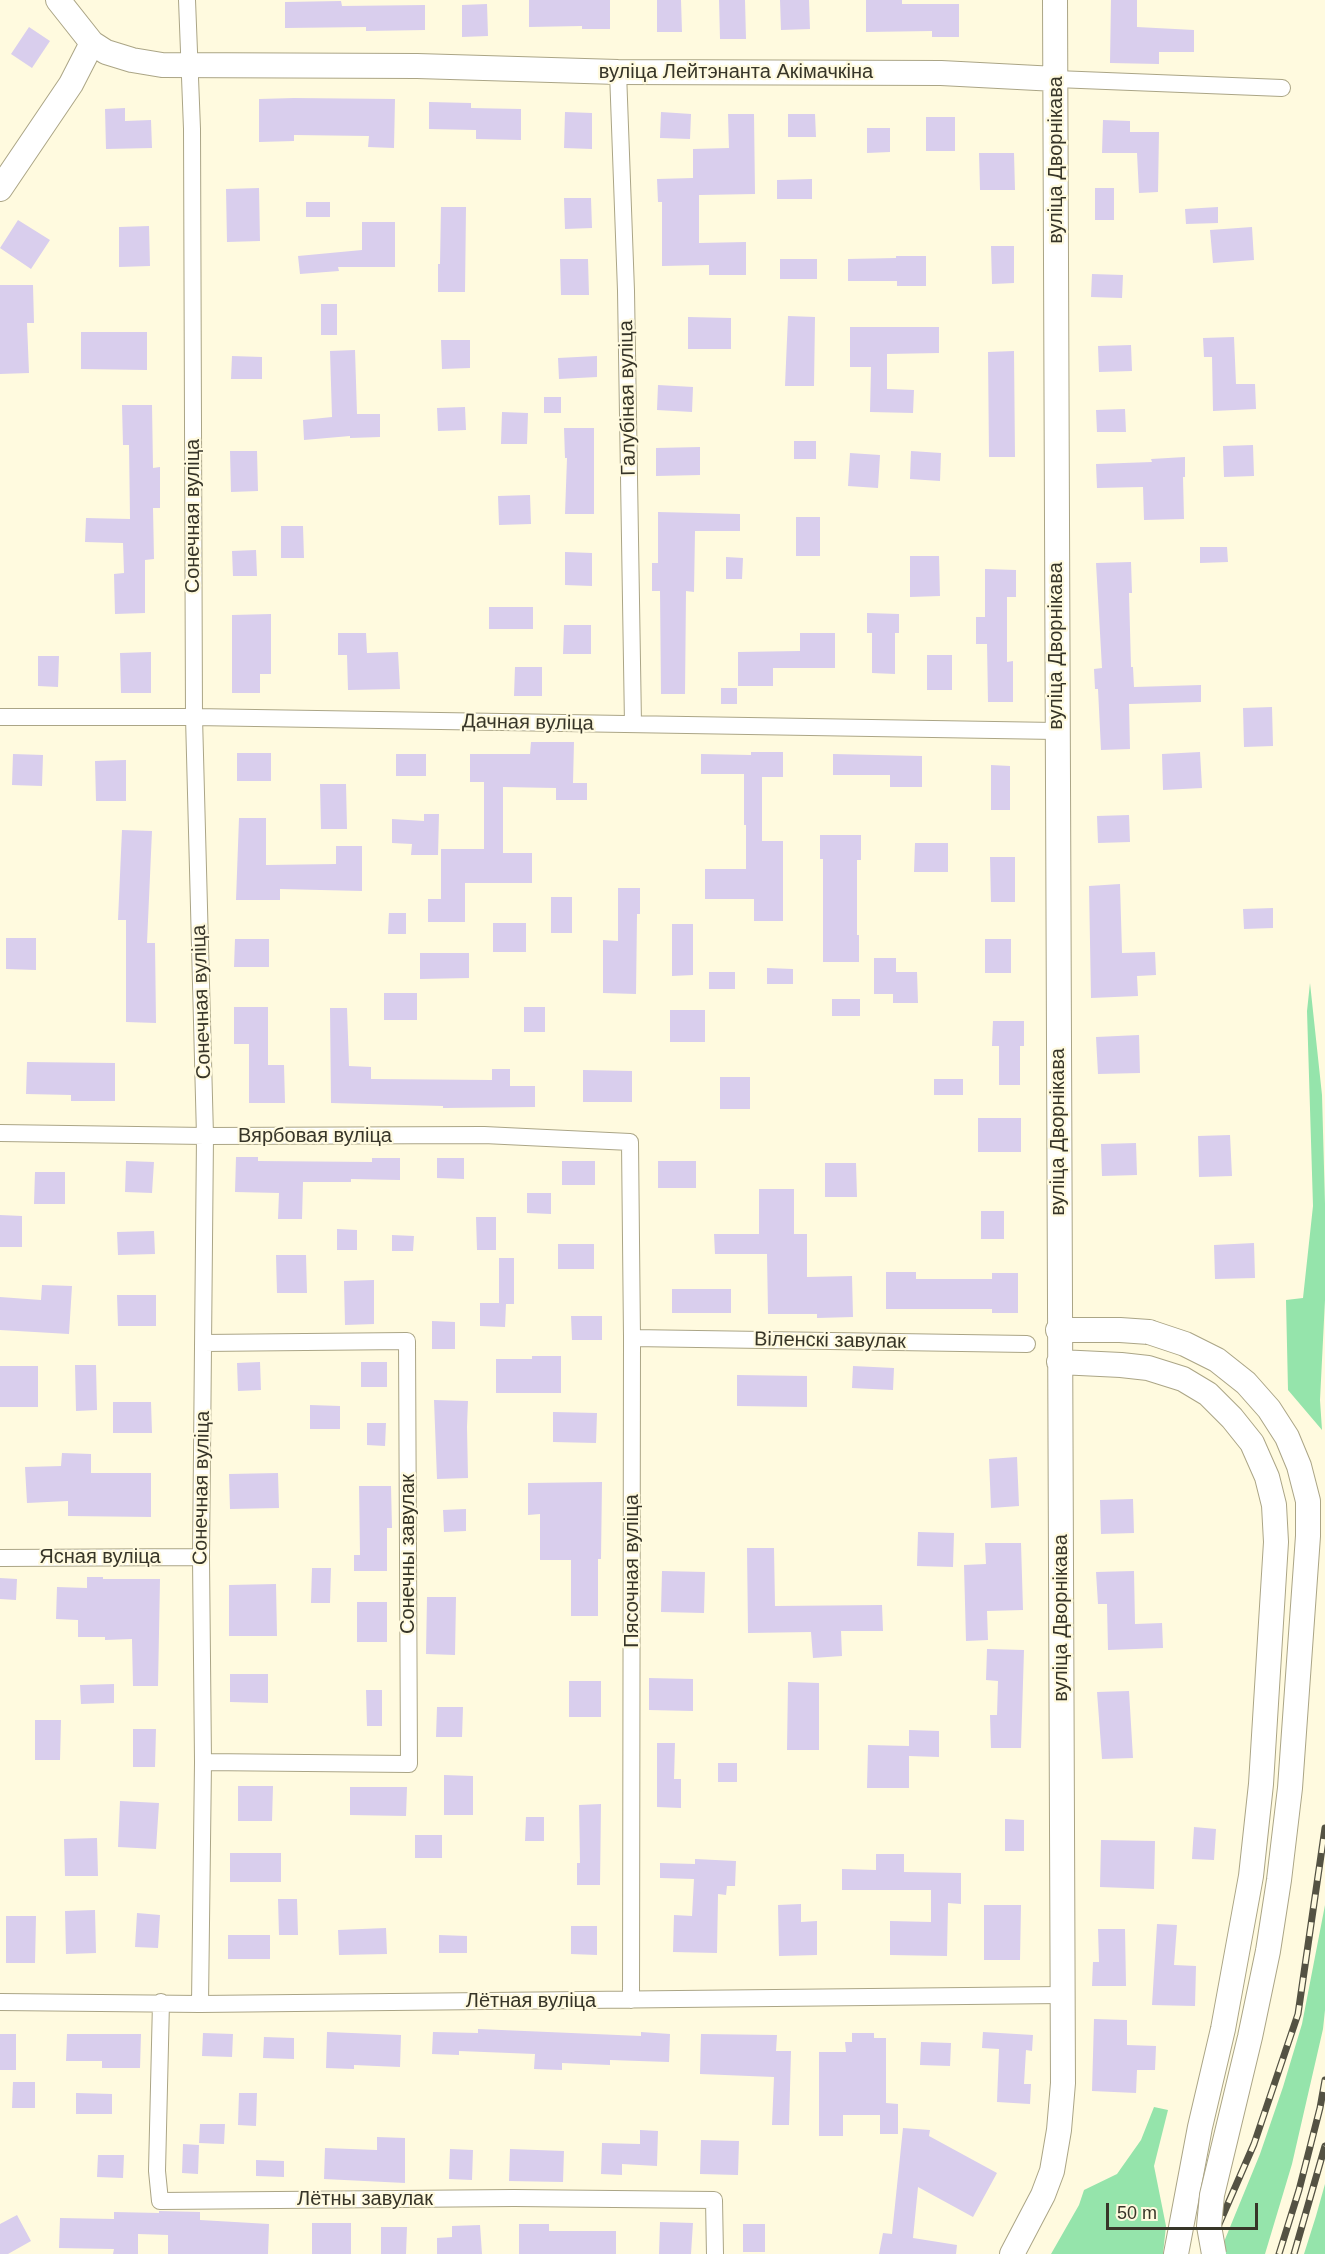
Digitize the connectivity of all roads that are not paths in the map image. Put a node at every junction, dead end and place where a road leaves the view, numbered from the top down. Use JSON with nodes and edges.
{"nodes":[{"id":1,"x":58,"y":0,"type":"edge"},
{"id":2,"x":187,"y":0,"type":"edge"},
{"id":3,"x":1055,"y":0,"type":"edge"},
{"id":4,"x":92,"y":43,"type":"junction"},
{"id":5,"x":191,"y":66,"type":"junction"},
{"id":6,"x":618,"y":72,"type":"junction"},
{"id":7,"x":1056,"y":79,"type":"junction"},
{"id":8,"x":1282,"y":88,"type":"dead end"},
{"id":9,"x":0,"y":189,"type":"edge"},
{"id":10,"x":0,"y":717,"type":"edge"},
{"id":11,"x":194,"y":717,"type":"junction"},
{"id":12,"x":633,"y":724,"type":"junction"},
{"id":13,"x":1056,"y":730,"type":"junction"},
{"id":14,"x":0,"y":1132,"type":"edge"},
{"id":15,"x":205,"y":1136,"type":"junction"},
{"id":16,"x":630,"y":1142,"type":"joint"},
{"id":17,"x":1058,"y":1330,"type":"junction"},
{"id":18,"x":632,"y":1338,"type":"junction"},
{"id":19,"x":203,"y":1343,"type":"junction"},
{"id":20,"x":1027,"y":1344,"type":"dead end"},
{"id":21,"x":1059,"y":1362,"type":"junction"},
{"id":22,"x":201,"y":1557,"type":"junction"},
{"id":23,"x":0,"y":1558,"type":"edge"},
{"id":24,"x":203,"y":1761,"type":"junction"},
{"id":25,"x":1062,"y":1995,"type":"junction"},
{"id":26,"x":631,"y":2000,"type":"junction"},
{"id":27,"x":0,"y":2002,"type":"edge"},
{"id":28,"x":161,"y":2002,"type":"junction"},
{"id":29,"x":200,"y":2004,"type":"junction"},
{"id":30,"x":715,"y":2254,"type":"edge"},
{"id":31,"x":1012,"y":2254,"type":"edge"},
{"id":32,"x":1176,"y":2254,"type":"edge"},
{"id":33,"x":1214,"y":2254,"type":"edge"}],
"edges":[{"from":1,"to":4,"type":"main road"},
{"from":2,"to":5,"type":"street","name":"Сонечная вуліца"},
{"from":3,"to":7,"type":"main road","name":"вуліца Дворнікава"},
{"from":4,"to":5,"type":"main road","name":"вуліца Лейтэнанта Акімачкіна"},
{"from":4,"to":9,"type":"main road"},
{"from":5,"to":6,"type":"main road","name":"вуліца Лейтэнанта Акімачкіна"},
{"from":5,"to":11,"type":"street","name":"Сонечная вуліца"},
{"from":6,"to":7,"type":"main road","name":"вуліца Лейтэнанта Акімачкіна"},
{"from":6,"to":12,"type":"street","name":"Галубіная вуліца"},
{"from":7,"to":8,"type":"street","name":"вуліца Лейтэнанта Акімачкіна"},
{"from":7,"to":13,"type":"main road","name":"вуліца Дворнікава"},
{"from":10,"to":11,"type":"street","name":"Дачная вуліца"},
{"from":11,"to":12,"type":"street","name":"Дачная вуліца"},
{"from":11,"to":15,"type":"street","name":"Сонечная вуліца"},
{"from":12,"to":13,"type":"street","name":"Дачная вуліца"},
{"from":13,"to":17,"type":"main road","name":"вуліца Дворнікава"},
{"from":14,"to":15,"type":"street","name":"Вярбовая вуліца"},
{"from":15,"to":16,"type":"street","name":"Вярбовая вуліца"},
{"from":15,"to":19,"type":"street","name":"Сонечная вуліца"},
{"from":16,"to":18,"type":"street","name":"Пясочная вуліца"},
{"from":17,"to":21,"type":"main road","name":"вуліца Дворнікава"},
{"from":17,"to":33,"type":"main road","bridge":true},
{"from":18,"to":20,"type":"street","name":"Віленскі завулак"},
{"from":18,"to":26,"type":"street","name":"Пясочная вуліца"},
{"from":19,"to":22,"type":"street","name":"Сонечная вуліца"},
{"from":19,"to":24,"type":"street","name":"Сонечны завулак"},
{"from":21,"to":25,"type":"main road","name":"вуліца Дворнікава"},
{"from":21,"to":32,"type":"main road"},
{"from":22,"to":23,"type":"street","name":"Ясная вуліца"},
{"from":22,"to":24,"type":"street","name":"Сонечная вуліца"},
{"from":24,"to":29,"type":"street","name":"Сонечная вуліца"},
{"from":25,"to":26,"type":"street","name":"Лётная вуліца"},
{"from":25,"to":31,"type":"main road","name":"вуліца Дворнікава"},
{"from":26,"to":29,"type":"street","name":"Лётная вуліца"},
{"from":27,"to":28,"type":"street","name":"Лётная вуліца"},
{"from":28,"to":29,"type":"street","name":"Лётная вуліца"},
{"from":28,"to":30,"type":"street","name":"Лётны завулак"}]}
